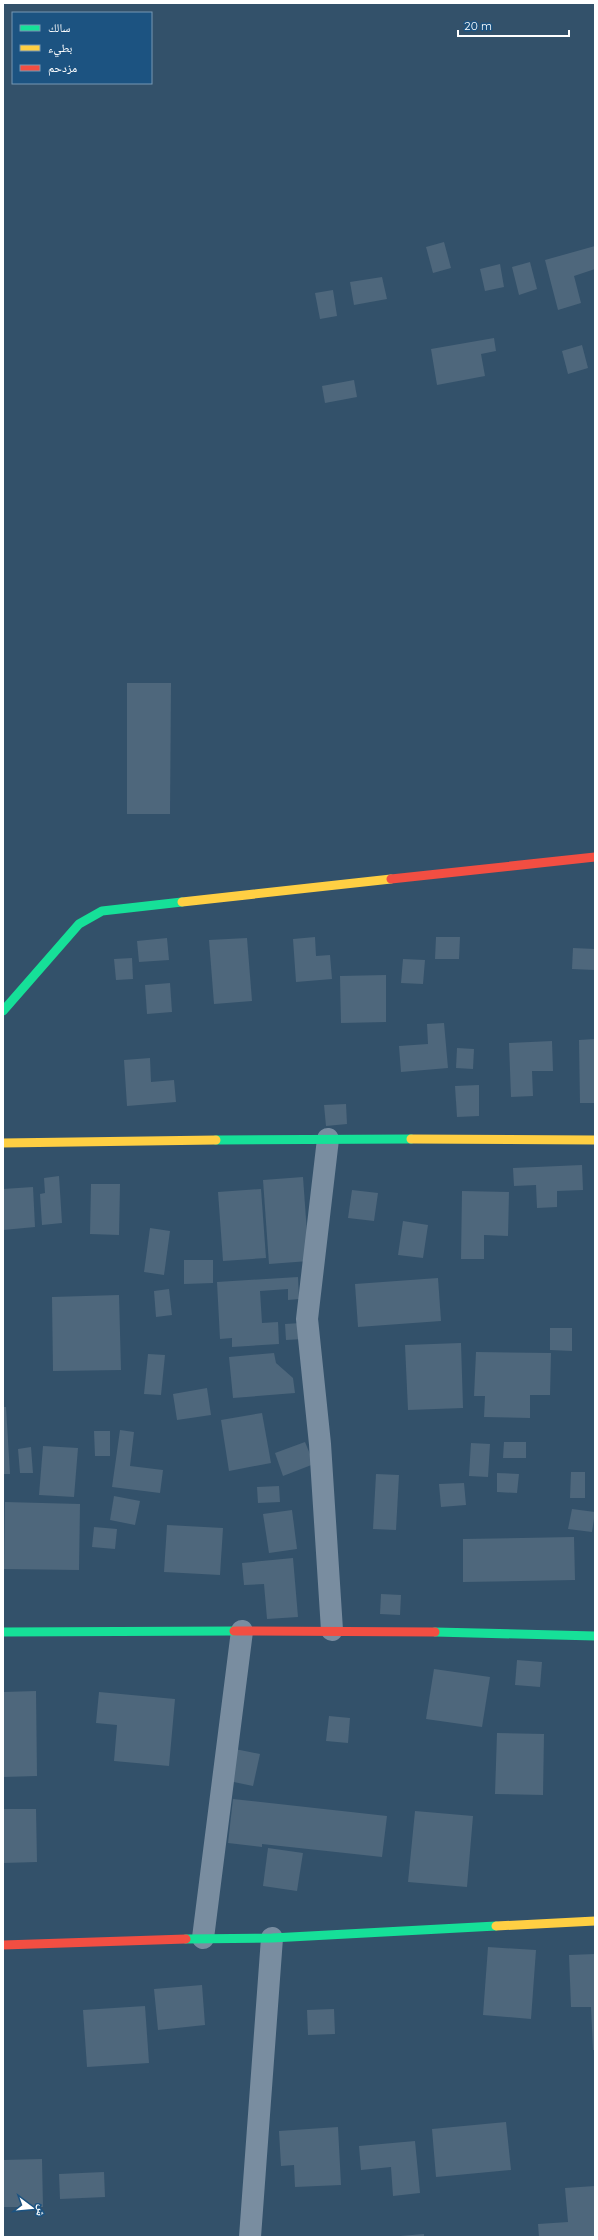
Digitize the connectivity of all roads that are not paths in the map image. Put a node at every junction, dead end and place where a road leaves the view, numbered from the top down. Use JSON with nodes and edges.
{"nodes":[{"id":1,"x":595,"y":857,"type":"edge"},
{"id":2,"x":3,"y":1011,"type":"edge"},
{"id":3,"x":328,"y":1139,"type":"junction"},
{"id":4,"x":595,"y":1140,"type":"edge"},
{"id":5,"x":3,"y":1143,"type":"edge"},
{"id":6,"x":332,"y":1630,"type":"junction"},
{"id":7,"x":242,"y":1631,"type":"junction"},
{"id":8,"x":3,"y":1632,"type":"edge"},
{"id":9,"x":595,"y":1636,"type":"edge"},
{"id":10,"x":595,"y":1921,"type":"edge"},
{"id":11,"x":203,"y":1938,"type":"junction"},
{"id":12,"x":272,"y":1938,"type":"junction"},
{"id":13,"x":3,"y":1945,"type":"edge"},
{"id":14,"x":250,"y":2237,"type":"edge"}],
"edges":[{"from":1,"to":2,"type":"street"},
{"from":3,"to":4,"type":"street"},
{"from":3,"to":5,"type":"street"},
{"from":3,"to":6,"type":"street"},
{"from":6,"to":7,"type":"street"},
{"from":6,"to":9,"type":"street"},
{"from":7,"to":8,"type":"street"},
{"from":7,"to":11,"type":"street"},
{"from":10,"to":12,"type":"street"},
{"from":11,"to":12,"type":"street"},
{"from":11,"to":13,"type":"street"},
{"from":12,"to":14,"type":"street"}]}
